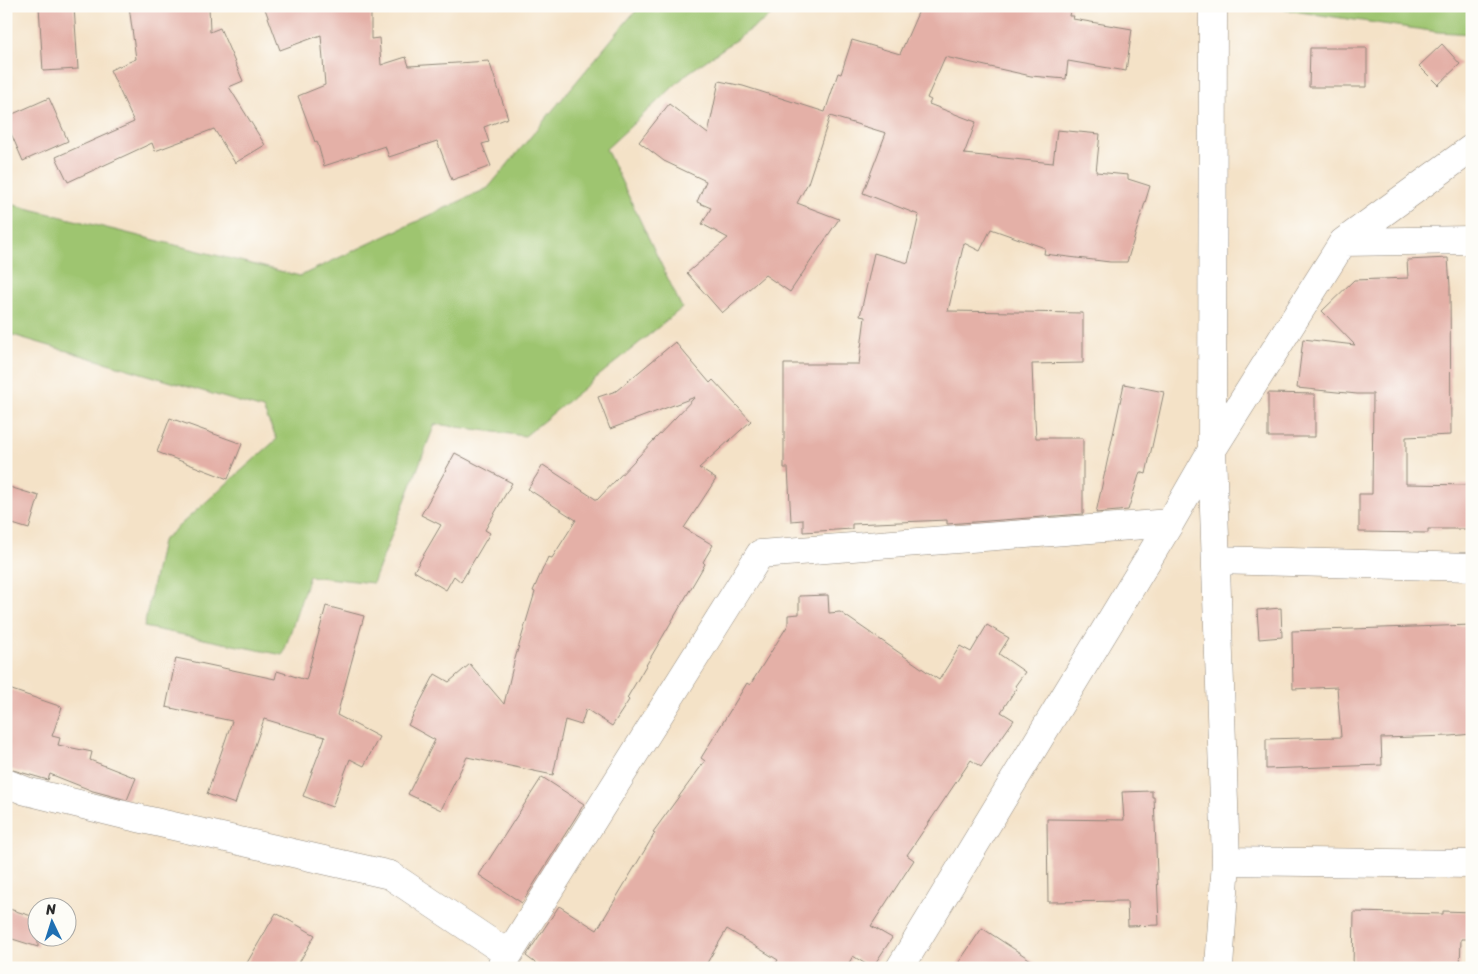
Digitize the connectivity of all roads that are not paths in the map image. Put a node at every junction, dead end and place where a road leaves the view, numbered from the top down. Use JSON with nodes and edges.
{"nodes":[{"id":1,"x":1213,"y":6,"type":"edge"},
{"id":2,"x":1472,"y":148,"type":"edge"},
{"id":3,"x":1472,"y":240,"type":"edge"},
{"id":4,"x":1343,"y":242,"type":"junction"},
{"id":5,"x":1212,"y":450,"type":"junction"},
{"id":6,"x":1170,"y":524,"type":"junction"},
{"id":7,"x":1216,"y":560,"type":"junction"},
{"id":8,"x":1472,"y":567,"type":"edge"},
{"id":9,"x":6,"y":783,"type":"edge"},
{"id":10,"x":1226,"y":861,"type":"junction"},
{"id":11,"x":1472,"y":864,"type":"edge"},
{"id":12,"x":504,"y":961,"type":"edge"},
{"id":13,"x":900,"y":968,"type":"edge"},
{"id":14,"x":1219,"y":968,"type":"edge"}],
"edges":[{"from":1,"to":5,"type":"street"},
{"from":2,"to":4,"type":"street"},
{"from":3,"to":4,"type":"street"},
{"from":4,"to":5,"type":"street"},
{"from":5,"to":6,"type":"street"},
{"from":5,"to":7,"type":"street"},
{"from":6,"to":12,"type":"street"},
{"from":6,"to":13,"type":"street"},
{"from":7,"to":8,"type":"street"},
{"from":7,"to":10,"type":"street"},
{"from":9,"to":12,"type":"street"},
{"from":10,"to":11,"type":"street"},
{"from":10,"to":14,"type":"street"}]}
